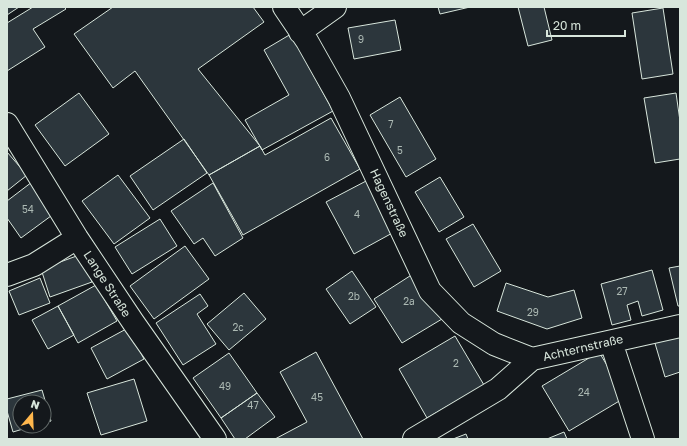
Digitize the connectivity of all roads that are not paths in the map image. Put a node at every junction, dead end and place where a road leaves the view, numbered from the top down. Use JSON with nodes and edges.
{"nodes":[{"id":1,"x":284,"y":7,"type":"edge"},
{"id":2,"x":334,"y":7,"type":"edge"},
{"id":3,"x":300,"y":32,"type":"junction"},
{"id":4,"x":7,"y":124,"type":"edge"},
{"id":5,"x":77,"y":238,"type":"junction"},
{"id":6,"x":7,"y":275,"type":"edge"},
{"id":7,"x":680,"y":326,"type":"edge"},
{"id":8,"x":611,"y":342,"type":"junction"},
{"id":9,"x":532,"y":359,"type":"junction"},
{"id":10,"x":215,"y":439,"type":"edge"},
{"id":11,"x":414,"y":439,"type":"edge"},
{"id":12,"x":643,"y":439,"type":"edge"}],
"edges":[{"from":1,"to":3,"type":"street","name":"Hagenstraße"},
{"from":2,"to":3,"type":"street"},
{"from":3,"to":9,"type":"street","name":"Hagenstraße"},
{"from":4,"to":5,"type":"street","name":"Lange Straße"},
{"from":5,"to":6,"type":"street"},
{"from":5,"to":10,"type":"street","name":"Lange Straße"},
{"from":7,"to":8,"type":"street","name":"Achternstraße"},
{"from":8,"to":9,"type":"street","name":"Achternstraße"},
{"from":8,"to":12,"type":"street"},
{"from":9,"to":11,"type":"street","name":"Achternstraße"}]}
